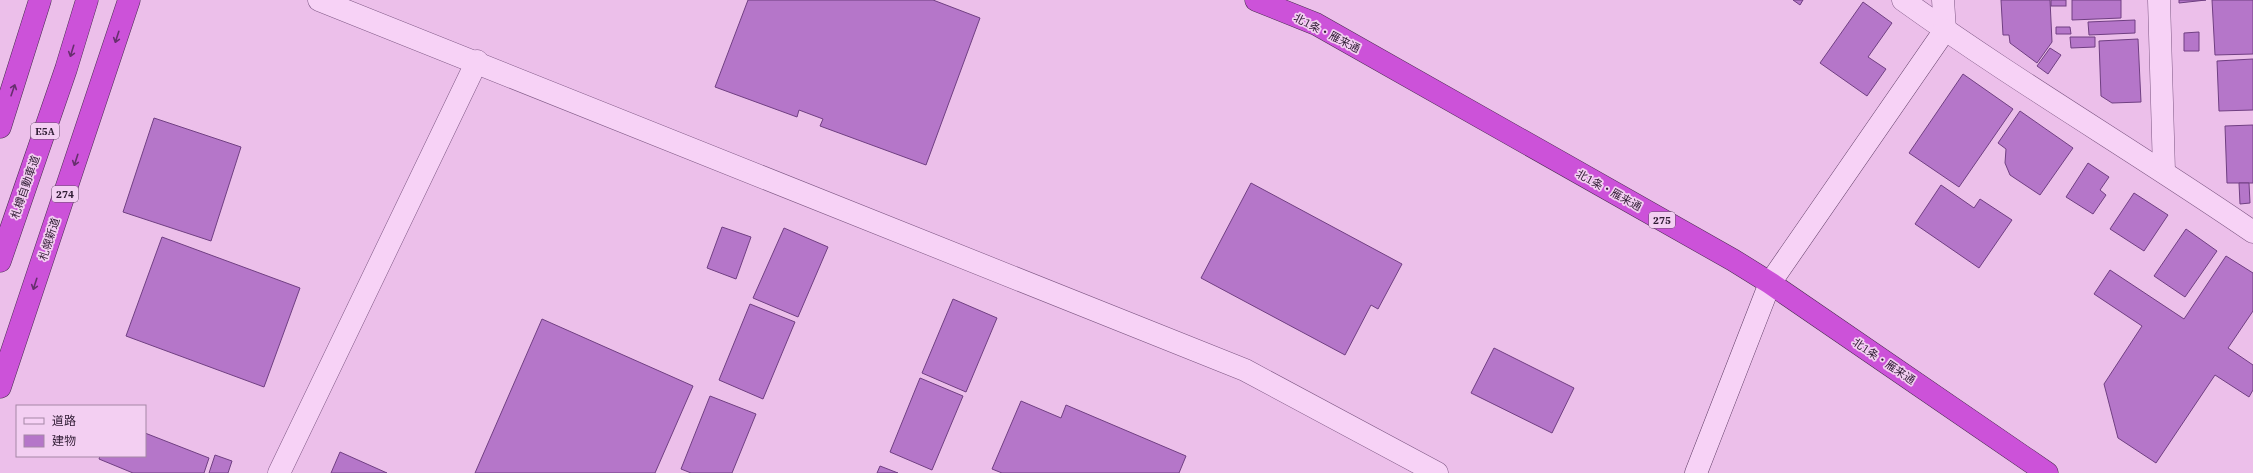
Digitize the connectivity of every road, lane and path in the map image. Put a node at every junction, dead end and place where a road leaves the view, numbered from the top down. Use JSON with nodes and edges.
{"nodes":[{"id":1,"x":40,"y":0,"type":"edge"},
{"id":2,"x":87,"y":0,"type":"edge"},
{"id":3,"x":129,"y":0,"type":"edge"},
{"id":4,"x":319,"y":0,"type":"edge"},
{"id":5,"x":1256,"y":0,"type":"edge"},
{"id":6,"x":1903,"y":0,"type":"edge"},
{"id":7,"x":1943,"y":0,"type":"edge"},
{"id":8,"x":2159,"y":0,"type":"edge"},
{"id":9,"x":1945,"y":30,"type":"junction"},
{"id":10,"x":477,"y":61,"type":"junction"},
{"id":11,"x":0,"y":127,"type":"edge"},
{"id":12,"x":2164,"y":171,"type":"junction"},
{"id":13,"x":2253,"y":232,"type":"edge"},
{"id":14,"x":0,"y":260,"type":"edge"},
{"id":15,"x":1770,"y":283,"type":"junction"},
{"id":16,"x":0,"y":387,"type":"edge"},
{"id":17,"x":280,"y":473,"type":"edge"},
{"id":18,"x":1437,"y":473,"type":"edge"},
{"id":19,"x":1696,"y":473,"type":"edge"},
{"id":20,"x":2047,"y":473,"type":"edge"}],
"edges":[{"from":11,"to":1,"type":"highway","one_way":true},
{"from":2,"to":14,"type":"highway","name":"札樽自動車道","number":"E5A","one_way":true},
{"from":3,"to":16,"type":"highway","name":"札幌新道","number":"274","one_way":true},
{"from":4,"to":10,"type":"street"},
{"from":5,"to":15,"type":"highway","name":"北1条・雁来通","number":"275"},
{"from":6,"to":9,"type":"street"},
{"from":7,"to":9,"type":"street"},
{"from":8,"to":12,"type":"street"},
{"from":9,"to":12,"type":"street"},
{"from":9,"to":15,"type":"street"},
{"from":10,"to":17,"type":"street"},
{"from":10,"to":18,"type":"street"},
{"from":12,"to":13,"type":"street"},
{"from":15,"to":19,"type":"street"},
{"from":15,"to":20,"type":"highway","name":"北1条・雁来通","number":"275"}]}
